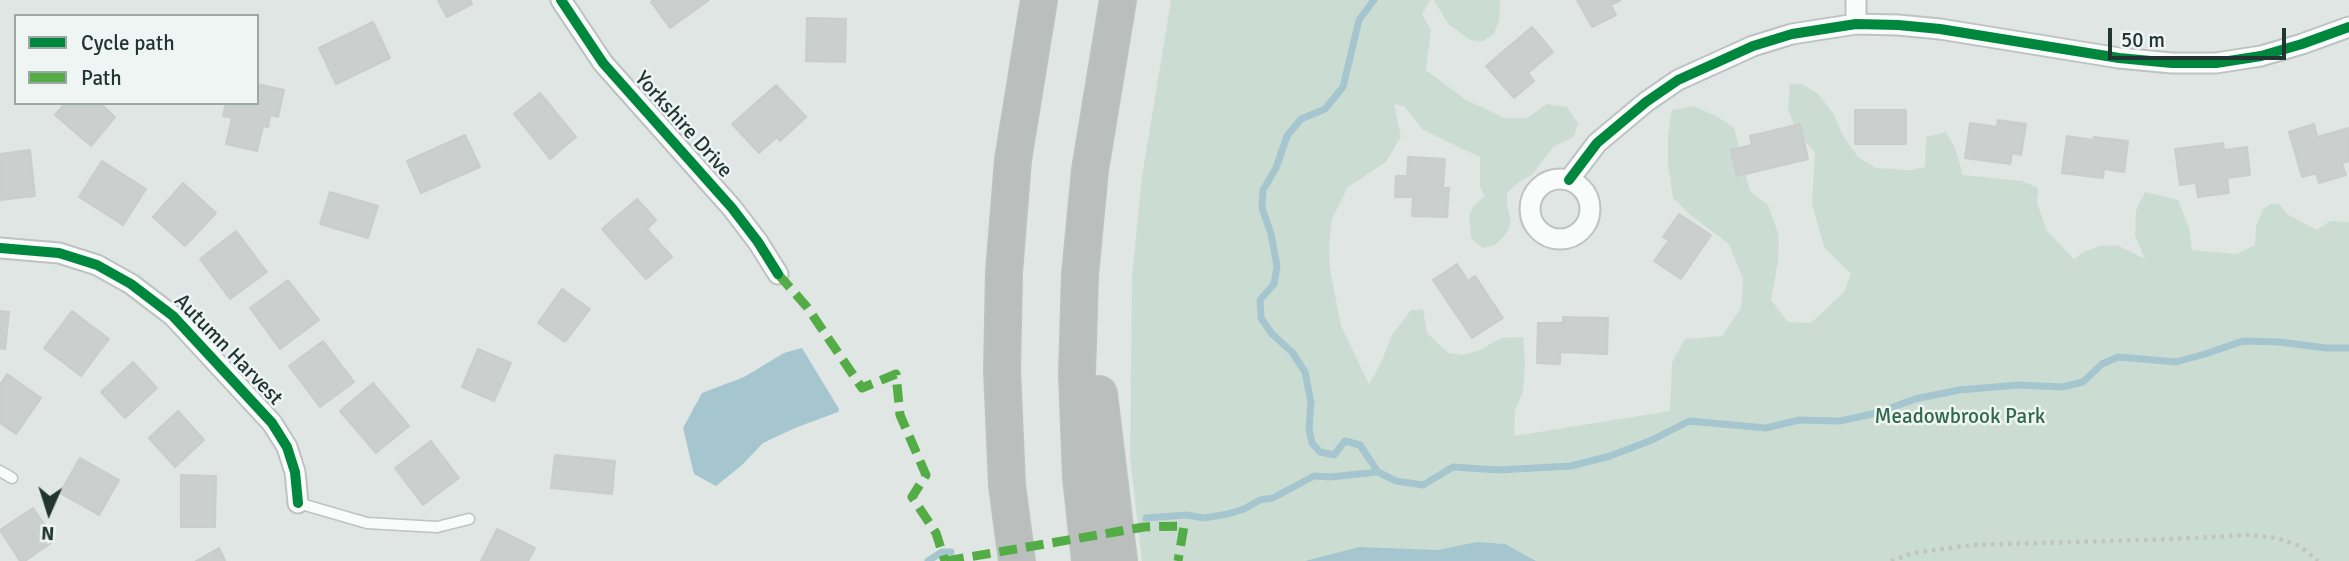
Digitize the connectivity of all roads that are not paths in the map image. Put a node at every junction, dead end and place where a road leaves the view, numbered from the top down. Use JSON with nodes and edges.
{"nodes":[{"id":1,"x":561,"y":0,"type":"edge"},
{"id":2,"x":1039,"y":0,"type":"edge"},
{"id":3,"x":1120,"y":0,"type":"edge"},
{"id":4,"x":1856,"y":0,"type":"edge"},
{"id":5,"x":1856,"y":24,"type":"junction"},
{"id":6,"x":2349,"y":27,"type":"edge"},
{"id":7,"x":1569,"y":180,"type":"dead end"},
{"id":8,"x":0,"y":248,"type":"edge"},
{"id":9,"x":778,"y":274,"type":"dead end"},
{"id":10,"x":0,"y":471,"type":"edge"},
{"id":11,"x":12,"y":478,"type":"dead end"},
{"id":12,"x":298,"y":503,"type":"joint"},
{"id":13,"x":468,"y":519,"type":"dead end"},
{"id":14,"x":1017,"y":561,"type":"edge"},
{"id":15,"x":1090,"y":561,"type":"edge"},
{"id":16,"x":1118,"y":561,"type":"edge"}],
"edges":[{"from":1,"to":9,"type":"street","name":"Yorkshire Drive"},
{"from":2,"to":14,"type":"highway"},
{"from":3,"to":15,"type":"highway"},
{"from":3,"to":16,"type":"highway"},
{"from":4,"to":5,"type":"street"},
{"from":5,"to":6,"type":"street"},
{"from":5,"to":7,"type":"street"},
{"from":8,"to":12,"type":"street","name":"Autumn Harvest"},
{"from":10,"to":11,"type":"lane"},
{"from":12,"to":13,"type":"lane"}]}
